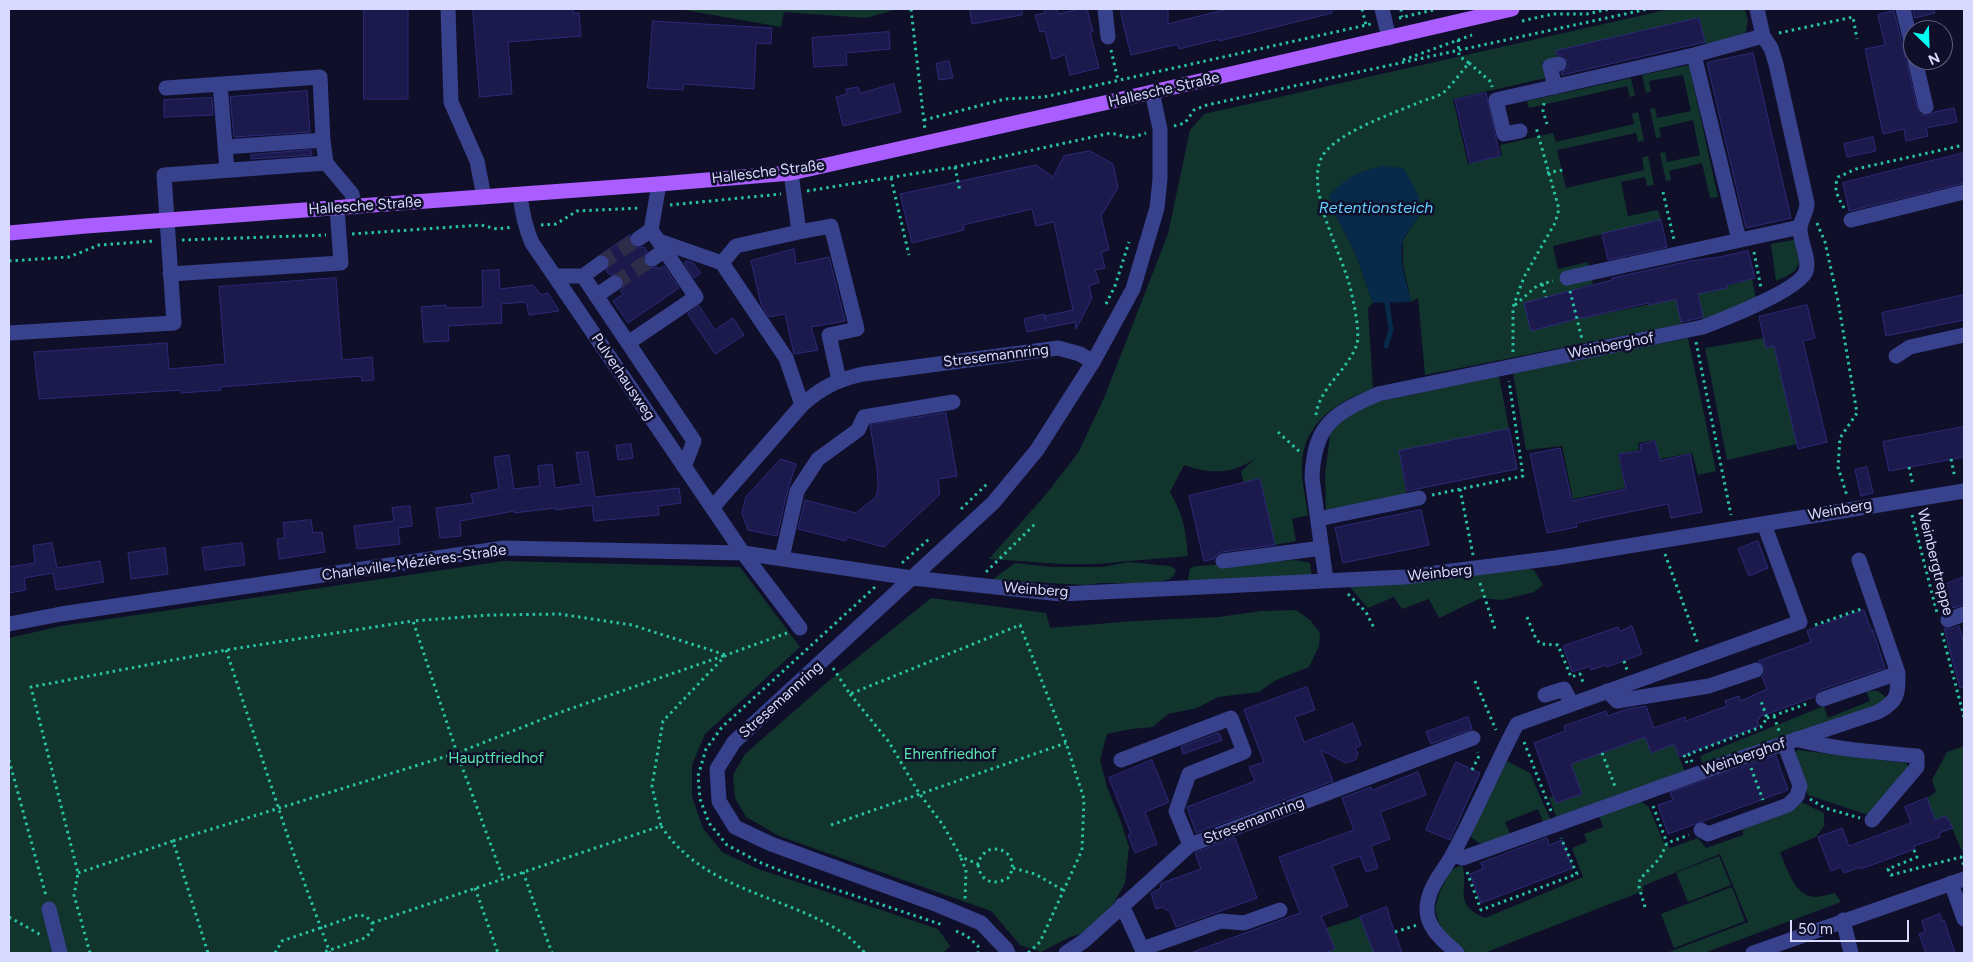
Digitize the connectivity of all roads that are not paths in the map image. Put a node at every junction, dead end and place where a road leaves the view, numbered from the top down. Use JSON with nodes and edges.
{"nodes":[{"id":1,"x":448,"y":9,"type":"edge"},
{"id":2,"x":1106,"y":9,"type":"edge"},
{"id":3,"x":1757,"y":9,"type":"edge"},
{"id":4,"x":1384,"y":15,"type":"edge"},
{"id":5,"x":1515,"y":15,"type":"edge"},
{"id":6,"x":1763,"y":36,"type":"junction"},
{"id":7,"x":1108,"y":37,"type":"road end"},
{"id":8,"x":1389,"y":38,"type":"junction"},
{"id":9,"x":1694,"y":55,"type":"junction"},
{"id":10,"x":1559,"y":64,"type":"dead end"},
{"id":11,"x":1917,"y":70,"type":"edge"},
{"id":12,"x":220,"y":84,"type":"junction"},
{"id":13,"x":166,"y":88,"type":"dead end"},
{"id":14,"x":1152,"y":92,"type":"junction"},
{"id":15,"x":1552,"y":92,"type":"junction"},
{"id":16,"x":1926,"y":107,"type":"dead end"},
{"id":17,"x":1520,"y":131,"type":"dead end"},
{"id":18,"x":324,"y":140,"type":"junction"},
{"id":19,"x":225,"y":146,"type":"junction"},
{"id":20,"x":326,"y":163,"type":"junction"},
{"id":21,"x":227,"y":170,"type":"junction"},
{"id":22,"x":791,"y":173,"type":"junction"},
{"id":23,"x":658,"y":184,"type":"junction"},
{"id":24,"x":1964,"y":192,"type":"edge"},
{"id":25,"x":520,"y":195,"type":"junction"},
{"id":26,"x":484,"y":198,"type":"junction"},
{"id":27,"x":354,"y":207,"type":"junction"},
{"id":28,"x":337,"y":208,"type":"junction"},
{"id":29,"x":1850,"y":220,"type":"road end"},
{"id":30,"x":166,"y":221,"type":"junction"},
{"id":31,"x":1800,"y":227,"type":"junction"},
{"id":32,"x":798,"y":232,"type":"junction"},
{"id":33,"x":9,"y":233,"type":"edge"},
{"id":34,"x":638,"y":239,"type":"dead end"},
{"id":35,"x":1745,"y":239,"type":"junction"},
{"id":36,"x":657,"y":245,"type":"junction"},
{"id":37,"x":601,"y":263,"type":"tunnel mouth"},
{"id":38,"x":722,"y":263,"type":"junction"},
{"id":39,"x":170,"y":274,"type":"junction"},
{"id":40,"x":555,"y":276,"type":"junction"},
{"id":41,"x":582,"y":276,"type":"junction"},
{"id":42,"x":1567,"y":278,"type":"road end"},
{"id":43,"x":615,"y":283,"type":"tunnel mouth"},
{"id":44,"x":596,"y":296,"type":"junction"},
{"id":45,"x":9,"y":333,"type":"edge"},
{"id":46,"x":1964,"y":335,"type":"edge"},
{"id":47,"x":628,"y":343,"type":"junction"},
{"id":48,"x":1896,"y":356,"type":"dead end"},
{"id":49,"x":1093,"y":362,"type":"junction"},
{"id":50,"x":839,"y":380,"type":"junction"},
{"id":51,"x":953,"y":402,"type":"dead end"},
{"id":52,"x":802,"y":405,"type":"junction"},
{"id":53,"x":684,"y":467,"type":"junction"},
{"id":54,"x":1960,"y":484,"type":"edge"},
{"id":55,"x":1419,"y":498,"type":"road end"},
{"id":56,"x":712,"y":508,"type":"junction"},
{"id":57,"x":1318,"y":519,"type":"junction"},
{"id":58,"x":1764,"y":524,"type":"junction"},
{"id":59,"x":1322,"y":548,"type":"junction"},
{"id":60,"x":743,"y":552,"type":"junction"},
{"id":61,"x":782,"y":558,"type":"junction"},
{"id":62,"x":1859,"y":560,"type":"dead end"},
{"id":63,"x":1223,"y":561,"type":"dead end"},
{"id":64,"x":912,"y":578,"type":"junction"},
{"id":65,"x":1330,"y":580,"type":"junction"},
{"id":66,"x":1964,"y":614,"type":"edge"},
{"id":67,"x":9,"y":624,"type":"edge"},
{"id":68,"x":1943,"y":625,"type":"road end"},
{"id":69,"x":800,"y":628,"type":"road end"},
{"id":70,"x":1756,"y":670,"type":"dead end"},
{"id":71,"x":1898,"y":673,"type":"junction"},
{"id":72,"x":1607,"y":691,"type":"junction"},
{"id":73,"x":1545,"y":695,"type":"dead end"},
{"id":74,"x":1822,"y":699,"type":"road end"},
{"id":75,"x":1572,"y":704,"type":"junction"},
{"id":76,"x":1473,"y":738,"type":"dead end"},
{"id":77,"x":1790,"y":741,"type":"junction"},
{"id":78,"x":1121,"y":760,"type":"dead end"},
{"id":79,"x":1872,"y":820,"type":"road end"},
{"id":80,"x":1695,"y":832,"type":"road end"},
{"id":81,"x":1190,"y":845,"type":"junction"},
{"id":82,"x":1458,"y":856,"type":"junction"},
{"id":83,"x":1958,"y":881,"type":"edge"},
{"id":84,"x":1122,"y":906,"type":"junction"},
{"id":85,"x":49,"y":909,"type":"road end"},
{"id":86,"x":1280,"y":910,"type":"dead end"},
{"id":87,"x":1964,"y":919,"type":"edge"},
{"id":88,"x":1843,"y":920,"type":"junction"},
{"id":89,"x":58,"y":949,"type":"edge"},
{"id":90,"x":1136,"y":951,"type":"edge"},
{"id":91,"x":1008,"y":953,"type":"edge"},
{"id":92,"x":1066,"y":953,"type":"edge"},
{"id":93,"x":1457,"y":953,"type":"edge"},
{"id":94,"x":1753,"y":953,"type":"edge"},
{"id":95,"x":1851,"y":953,"type":"edge"}],
"edges":[{"from":1,"to":26,"type":"street"},
{"from":2,"to":7,"type":"street"},
{"from":3,"to":6,"type":"street"},
{"from":4,"to":8,"type":"street"},
{"from":5,"to":8,"type":"main road","name":"Hallesche Straße"},
{"from":6,"to":9,"type":"street"},
{"from":6,"to":31,"type":"street"},
{"from":8,"to":14,"type":"main road","name":"Hallesche Straße"},
{"from":9,"to":15,"type":"street"},
{"from":9,"to":35,"type":"street"},
{"from":10,"to":15,"type":"street"},
{"from":11,"to":16,"type":"street"},
{"from":12,"to":13,"type":"street"},
{"from":12,"to":18,"type":"street"},
{"from":12,"to":19,"type":"street"},
{"from":14,"to":22,"type":"main road","name":"Hallesche Straße"},
{"from":14,"to":49,"type":"street","name":"Stresemannring"},
{"from":15,"to":17,"type":"street"},
{"from":18,"to":19,"type":"street"},
{"from":18,"to":20,"type":"street"},
{"from":19,"to":21,"type":"street"},
{"from":20,"to":21,"type":"street"},
{"from":20,"to":27,"type":"street"},
{"from":21,"to":30,"type":"street"},
{"from":22,"to":23,"type":"main road","name":"Hallesche Straße"},
{"from":22,"to":32,"type":"street"},
{"from":23,"to":25,"type":"main road","name":"Hallesche Straße"},
{"from":23,"to":36,"type":"street"},
{"from":24,"to":29,"type":"street"},
{"from":25,"to":26,"type":"main road","name":"Hallesche Straße"},
{"from":25,"to":40,"type":"street","name":"Pulverhausweg"},
{"from":26,"to":27,"type":"main road","name":"Hallesche Straße"},
{"from":27,"to":28,"type":"main road","name":"Hallesche Straße"},
{"from":28,"to":30,"type":"main road","name":"Hallesche Straße"},
{"from":28,"to":39,"type":"street"},
{"from":30,"to":33,"type":"main road","name":"Hallesche Straße"},
{"from":30,"to":39,"type":"street"},
{"from":31,"to":35,"type":"street"},
{"from":31,"to":57,"type":"street","name":"Weinberghof"},
{"from":32,"to":38,"type":"street"},
{"from":32,"to":50,"type":"street"},
{"from":34,"to":36,"type":"street"},
{"from":35,"to":42,"type":"street"},
{"from":36,"to":38,"type":"street"},
{"from":36,"to":47,"type":"street"},
{"from":37,"to":41,"type":"street"},
{"from":38,"to":52,"type":"street"},
{"from":39,"to":45,"type":"street"},
{"from":40,"to":41,"type":"street"},
{"from":40,"to":53,"type":"street","name":"Pulverhausweg"},
{"from":41,"to":44,"type":"street"},
{"from":43,"to":44,"type":"street"},
{"from":44,"to":47,"type":"street"},
{"from":46,"to":48,"type":"street"},
{"from":47,"to":53,"type":"street"},
{"from":49,"to":50,"type":"street","name":"Stresemannring"},
{"from":49,"to":64,"type":"street","name":"Stresemannring"},
{"from":50,"to":52,"type":"street","name":"Stresemannring"},
{"from":51,"to":61,"type":"street"},
{"from":52,"to":56,"type":"street","name":"Stresemannring"},
{"from":53,"to":56,"type":"street","name":"Pulverhausweg"},
{"from":54,"to":58,"type":"street","name":"Weinberg"},
{"from":55,"to":57,"type":"street"},
{"from":56,"to":60,"type":"street","name":"Pulverhausweg"},
{"from":57,"to":59,"type":"street","name":"Weinberghof"},
{"from":58,"to":65,"type":"street","name":"Weinberg"},
{"from":58,"to":72,"type":"street"},
{"from":59,"to":63,"type":"street"},
{"from":59,"to":65,"type":"street","name":"Weinberghof"},
{"from":60,"to":61,"type":"street","name":"Charleville-Mézières-Straße"},
{"from":60,"to":67,"type":"street","name":"Charleville-Mézières-Straße"},
{"from":60,"to":69,"type":"street","name":"Pulverhausweg"},
{"from":61,"to":64,"type":"street","name":"Charleville-Mézières-Straße"},
{"from":62,"to":71,"type":"street","name":"Weinberghof"},
{"from":64,"to":65,"type":"street","name":"Weinberg"},
{"from":64,"to":91,"type":"street","name":"Stresemannring"},
{"from":66,"to":68,"type":"street"},
{"from":70,"to":72,"type":"street"},
{"from":71,"to":74,"type":"street"},
{"from":71,"to":77,"type":"street","name":"Weinberghof"},
{"from":72,"to":75,"type":"street"},
{"from":73,"to":75,"type":"street"},
{"from":75,"to":82,"type":"street"},
{"from":76,"to":81,"type":"street","name":"Stresemannring"},
{"from":77,"to":79,"type":"street"},
{"from":77,"to":80,"type":"street"},
{"from":77,"to":82,"type":"street","name":"Weinberghof"},
{"from":78,"to":81,"type":"street"},
{"from":81,"to":84,"type":"street","name":"Stresemannring"},
{"from":82,"to":93,"type":"street"},
{"from":83,"to":87,"type":"street"},
{"from":83,"to":88,"type":"street"},
{"from":84,"to":90,"type":"street"},
{"from":84,"to":92,"type":"street","name":"Stresemannring"},
{"from":85,"to":89,"type":"street"},
{"from":86,"to":90,"type":"street"},
{"from":88,"to":94,"type":"street"},
{"from":88,"to":95,"type":"street"}]}
